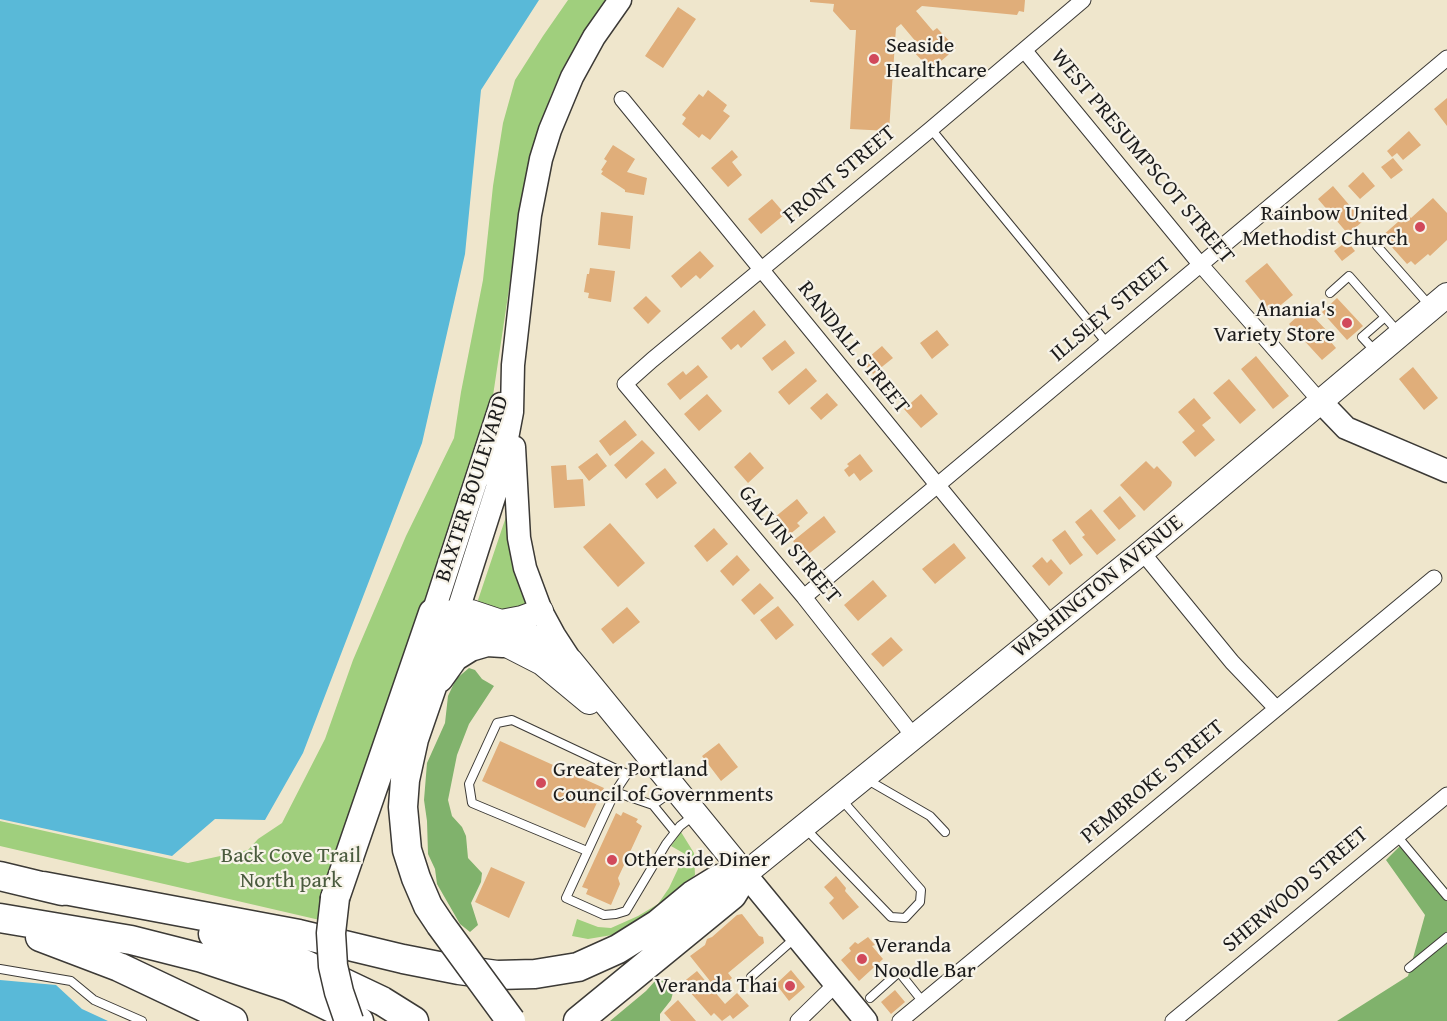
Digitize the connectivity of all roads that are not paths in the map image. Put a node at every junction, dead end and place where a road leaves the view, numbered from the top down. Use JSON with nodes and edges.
{"nodes":[{"id":1,"x":620,"y":0,"type":"edge"},
{"id":2,"x":1083,"y":0,"type":"edge"},
{"id":3,"x":1024,"y":50,"type":"junction"},
{"id":4,"x":1447,"y":58,"type":"edge"},
{"id":5,"x":622,"y":99,"type":"dead end"},
{"id":6,"x":931,"y":129,"type":"junction"},
{"id":7,"x":1377,"y":246,"type":"dead end"},
{"id":8,"x":1200,"y":264,"type":"junction"},
{"id":9,"x":761,"y":271,"type":"junction"},
{"id":10,"x":1330,"y":293,"type":"dead end"},
{"id":11,"x":1439,"y":301,"type":"edge"},
{"id":12,"x":1392,"y":325,"type":"junction"},
{"id":13,"x":1106,"y":342,"type":"junction"},
{"id":14,"x":513,"y":365,"type":"junction"},
{"id":15,"x":625,"y":384,"type":"joint"},
{"id":16,"x":1320,"y":401,"type":"junction"},
{"id":17,"x":512,"y":412,"type":"junction"},
{"id":18,"x":1447,"y":471,"type":"edge"},
{"id":19,"x":936,"y":486,"type":"junction"},
{"id":20,"x":1142,"y":552,"type":"junction"},
{"id":21,"x":1434,"y":578,"type":"dead end"},
{"id":22,"x":804,"y":597,"type":"junction"},
{"id":23,"x":541,"y":611,"type":"junction"},
{"id":24,"x":448,"y":616,"type":"junction"},
{"id":25,"x":1051,"y":624,"type":"junction"},
{"id":26,"x":502,"y":633,"type":"junction"},
{"id":27,"x":571,"y":661,"type":"junction"},
{"id":28,"x":1276,"y":708,"type":"junction"},
{"id":29,"x":423,"y":709,"type":"junction"},
{"id":30,"x":915,"y":738,"type":"junction"},
{"id":31,"x":651,"y":762,"type":"junction"},
{"id":32,"x":627,"y":774,"type":"junction"},
{"id":33,"x":864,"y":778,"type":"junction"},
{"id":34,"x":674,"y":789,"type":"junction"},
{"id":35,"x":615,"y":792,"type":"junction"},
{"id":36,"x":1447,"y":795,"type":"edge"},
{"id":37,"x":840,"y":798,"type":"junction"},
{"id":38,"x":653,"y":805,"type":"junction"},
{"id":39,"x":695,"y":814,"type":"junction"},
{"id":40,"x":804,"y":827,"type":"junction"},
{"id":41,"x":675,"y":832,"type":"junction"},
{"id":42,"x":945,"y":832,"type":"dead end"},
{"id":43,"x":1397,"y":836,"type":"junction"},
{"id":44,"x":587,"y":850,"type":"junction"},
{"id":45,"x":745,"y":874,"type":"junction"},
{"id":46,"x":0,"y":876,"type":"edge"},
{"id":47,"x":43,"y":886,"type":"junction"},
{"id":48,"x":1447,"y":896,"type":"edge"},
{"id":49,"x":0,"y":918,"type":"edge"},
{"id":50,"x":0,"y":926,"type":"edge"},
{"id":51,"x":797,"y":937,"type":"junction"},
{"id":52,"x":1447,"y":937,"type":"edge"},
{"id":53,"x":1409,"y":968,"type":"dead end"},
{"id":54,"x":0,"y":969,"type":"edge"},
{"id":55,"x":751,"y":977,"type":"dead end"},
{"id":56,"x":836,"y":985,"type":"junction"},
{"id":57,"x":870,"y":998,"type":"dead end"},
{"id":58,"x":923,"y":1002,"type":"junction"},
{"id":59,"x":142,"y":1021,"type":"edge"},
{"id":60,"x":233,"y":1021,"type":"edge"},
{"id":61,"x":350,"y":1021,"type":"edge"},
{"id":62,"x":359,"y":1021,"type":"edge"},
{"id":63,"x":414,"y":1021,"type":"edge"},
{"id":64,"x":511,"y":1021,"type":"edge"},
{"id":65,"x":578,"y":1021,"type":"edge"},
{"id":66,"x":798,"y":1021,"type":"edge"},
{"id":67,"x":866,"y":1021,"type":"edge"},
{"id":68,"x":900,"y":1021,"type":"edge"},
{"id":69,"x":1173,"y":1021,"type":"edge"}],
"edges":[{"from":1,"to":14,"type":"street","name":"BAXTER BOULEVARD"},
{"from":2,"to":3,"type":"street","name":"FRONT STREET"},
{"from":3,"to":6,"type":"street","name":"FRONT STREET"},
{"from":3,"to":8,"type":"street","name":"WEST PRESUMPSCOT STREET"},
{"from":4,"to":8,"type":"street","name":"ILLSLEY STREET"},
{"from":5,"to":9,"type":"street","name":"RANDALL STREET"},
{"from":6,"to":9,"type":"street","name":"FRONT STREET"},
{"from":6,"to":13,"type":"lane"},
{"from":7,"to":11,"type":"lane"},
{"from":8,"to":13,"type":"street","name":"ILLSLEY STREET"},
{"from":8,"to":16,"type":"street","name":"WEST PRESUMPSCOT STREET"},
{"from":9,"to":15,"type":"street","name":"FRONT STREET"},
{"from":9,"to":19,"type":"street","name":"RANDALL STREET"},
{"from":10,"to":12,"type":"lane"},
{"from":11,"to":12,"type":"main road","name":"WASHINGTON AVENUE"},
{"from":12,"to":16,"type":"main road","name":"WASHINGTON AVENUE"},
{"from":13,"to":19,"type":"street","name":"ILLSLEY STREET"},
{"from":14,"to":17,"type":"street","name":"BAXTER BOULEVARD"},
{"from":14,"to":24,"type":"street","name":"BAXTER BOULEVARD"},
{"from":15,"to":22,"type":"street","name":"GALVIN STREET"},
{"from":16,"to":18,"type":"street"},
{"from":16,"to":20,"type":"main road","name":"WASHINGTON AVENUE"},
{"from":17,"to":23,"type":"street"},
{"from":17,"to":24,"type":"street","name":"BAXTER BOULEVARD"},
{"from":19,"to":22,"type":"street","name":"ILLSLEY STREET"},
{"from":19,"to":25,"type":"street","name":"RANDALL STREET"},
{"from":20,"to":25,"type":"main road","name":"WASHINGTON AVENUE"},
{"from":20,"to":28,"type":"street"},
{"from":21,"to":28,"type":"street","name":"PEMBROKE STREET"},
{"from":22,"to":30,"type":"street","name":"GALVIN STREET"},
{"from":23,"to":26,"type":"main road"},
{"from":23,"to":27,"type":"street"},
{"from":24,"to":26,"type":"main road"},
{"from":24,"to":29,"type":"highway"},
{"from":24,"to":61,"type":"highway","bridge":true},
{"from":25,"to":30,"type":"main road","name":"WASHINGTON AVENUE"},
{"from":26,"to":27,"type":"main road"},
{"from":26,"to":29,"type":"highway"},
{"from":26,"to":31,"type":"main road"},
{"from":27,"to":31,"type":"main road"},
{"from":28,"to":58,"type":"street","name":"PEMBROKE STREET"},
{"from":29,"to":64,"type":"highway","bridge":true},
{"from":30,"to":33,"type":"main road","name":"WASHINGTON AVENUE"},
{"from":31,"to":32,"type":"lane"},
{"from":31,"to":34,"type":"main road"},
{"from":32,"to":35,"type":"lane"},
{"from":32,"to":44,"type":"lane"},
{"from":33,"to":37,"type":"main road","name":"WASHINGTON AVENUE"},
{"from":33,"to":42,"type":"lane"},
{"from":34,"to":38,"type":"lane"},
{"from":34,"to":39,"type":"main road"},
{"from":35,"to":38,"type":"lane"},
{"from":35,"to":44,"type":"lane"},
{"from":36,"to":43,"type":"street","name":"SHERWOOD STREET"},
{"from":37,"to":40,"type":"main road","name":"WASHINGTON AVENUE"},
{"from":37,"to":40,"type":"lane"},
{"from":38,"to":41,"type":"lane"},
{"from":39,"to":41,"type":"lane"},
{"from":39,"to":45,"type":"main road"},
{"from":40,"to":45,"type":"main road","name":"WASHINGTON AVENUE"},
{"from":41,"to":44,"type":"lane"},
{"from":43,"to":48,"type":"lane"},
{"from":43,"to":69,"type":"street","name":"SHERWOOD STREET"},
{"from":45,"to":47,"type":"highway"},
{"from":45,"to":51,"type":"street"},
{"from":45,"to":65,"type":"highway"},
{"from":46,"to":47,"type":"highway"},
{"from":47,"to":63,"type":"highway"},
{"from":49,"to":62,"type":"highway"},
{"from":50,"to":60,"type":"highway"},
{"from":51,"to":55,"type":"lane"},
{"from":51,"to":56,"type":"street"},
{"from":52,"to":53,"type":"lane"},
{"from":54,"to":59,"type":"lane"},
{"from":56,"to":66,"type":"street"},
{"from":56,"to":67,"type":"street"},
{"from":57,"to":58,"type":"lane"},
{"from":58,"to":68,"type":"street","name":"PEMBROKE STREET"}]}
